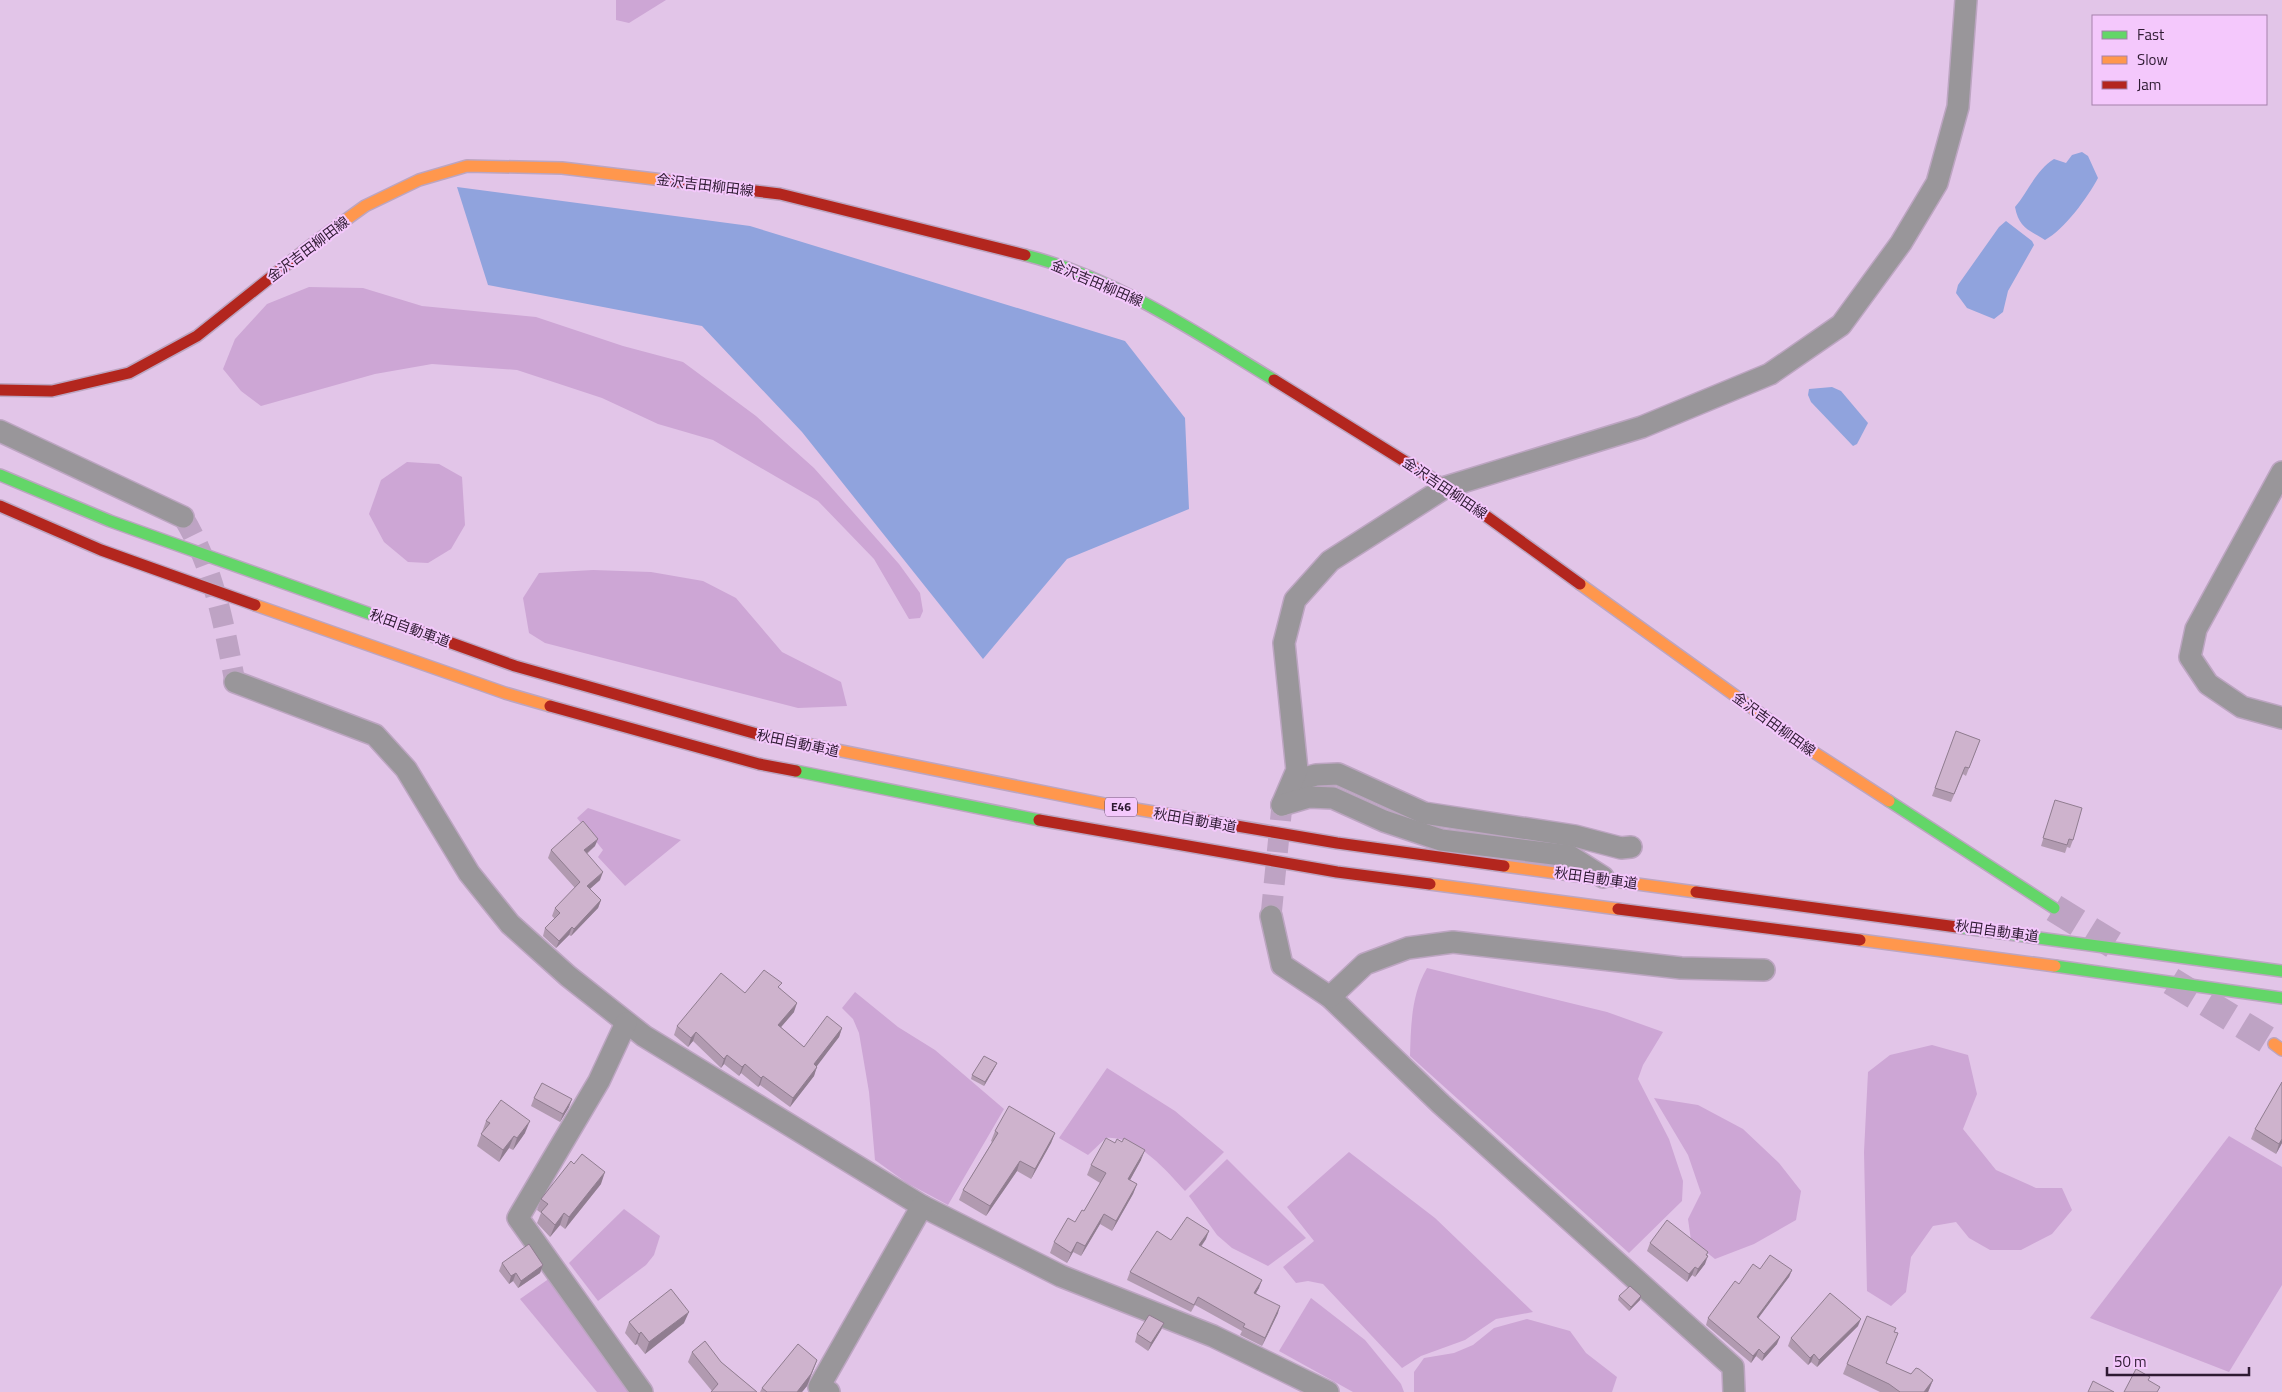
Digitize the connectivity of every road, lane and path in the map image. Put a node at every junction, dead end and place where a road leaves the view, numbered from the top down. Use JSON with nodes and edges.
{"nodes":[{"id":1,"x":1966,"y":0,"type":"edge"},
{"id":2,"x":0,"y":390,"type":"edge"},
{"id":3,"x":0,"y":431,"type":"edge"},
{"id":4,"x":2282,"y":472,"type":"edge"},
{"id":5,"x":0,"y":475,"type":"edge"},
{"id":6,"x":1446,"y":488,"type":"junction"},
{"id":7,"x":0,"y":506,"type":"edge"},
{"id":8,"x":184,"y":518,"type":"tunnel mouth"},
{"id":9,"x":235,"y":682,"type":"dead end"},
{"id":10,"x":2282,"y":718,"type":"edge"},
{"id":11,"x":1293,"y":782,"type":"junction"},
{"id":12,"x":1631,"y":847,"type":"dead end"},
{"id":13,"x":1608,"y":880,"type":"junction"},
{"id":14,"x":2054,"y":908,"type":"tunnel mouth"},
{"id":15,"x":1271,"y":916,"type":"tunnel mouth"},
{"id":16,"x":1764,"y":970,"type":"dead end"},
{"id":17,"x":2282,"y":971,"type":"edge"},
{"id":18,"x":1330,"y":997,"type":"junction"},
{"id":19,"x":2282,"y":998,"type":"edge"},
{"id":20,"x":626,"y":1023,"type":"junction"},
{"id":21,"x":922,"y":1206,"type":"junction"},
{"id":22,"x":642,"y":1392,"type":"edge"},
{"id":23,"x":829,"y":1392,"type":"edge"},
{"id":24,"x":1328,"y":1392,"type":"edge"},
{"id":25,"x":1734,"y":1392,"type":"edge"}],
"edges":[{"from":1,"to":6,"type":"street"},
{"from":2,"to":6,"type":"main road","name":"金沢吉田柳田線"},
{"from":3,"to":8,"type":"street"},
{"from":4,"to":10,"type":"street"},
{"from":5,"to":13,"type":"main road","name":"秋田自動車道","number":"E46"},
{"from":6,"to":11,"type":"street"},
{"from":6,"to":14,"type":"main road","name":"金沢吉田柳田線"},
{"from":7,"to":19,"type":"main road","name":"秋田自動車道","number":"E46"},
{"from":9,"to":20,"type":"street"},
{"from":11,"to":12,"type":"street"},
{"from":11,"to":13,"type":"street"},
{"from":13,"to":17,"type":"main road","name":"秋田自動車道","number":"E46"},
{"from":15,"to":18,"type":"street"},
{"from":16,"to":18,"type":"street"},
{"from":18,"to":25,"type":"street"},
{"from":20,"to":21,"type":"street"},
{"from":20,"to":22,"type":"street"},
{"from":21,"to":23,"type":"street"},
{"from":21,"to":24,"type":"street"}]}
